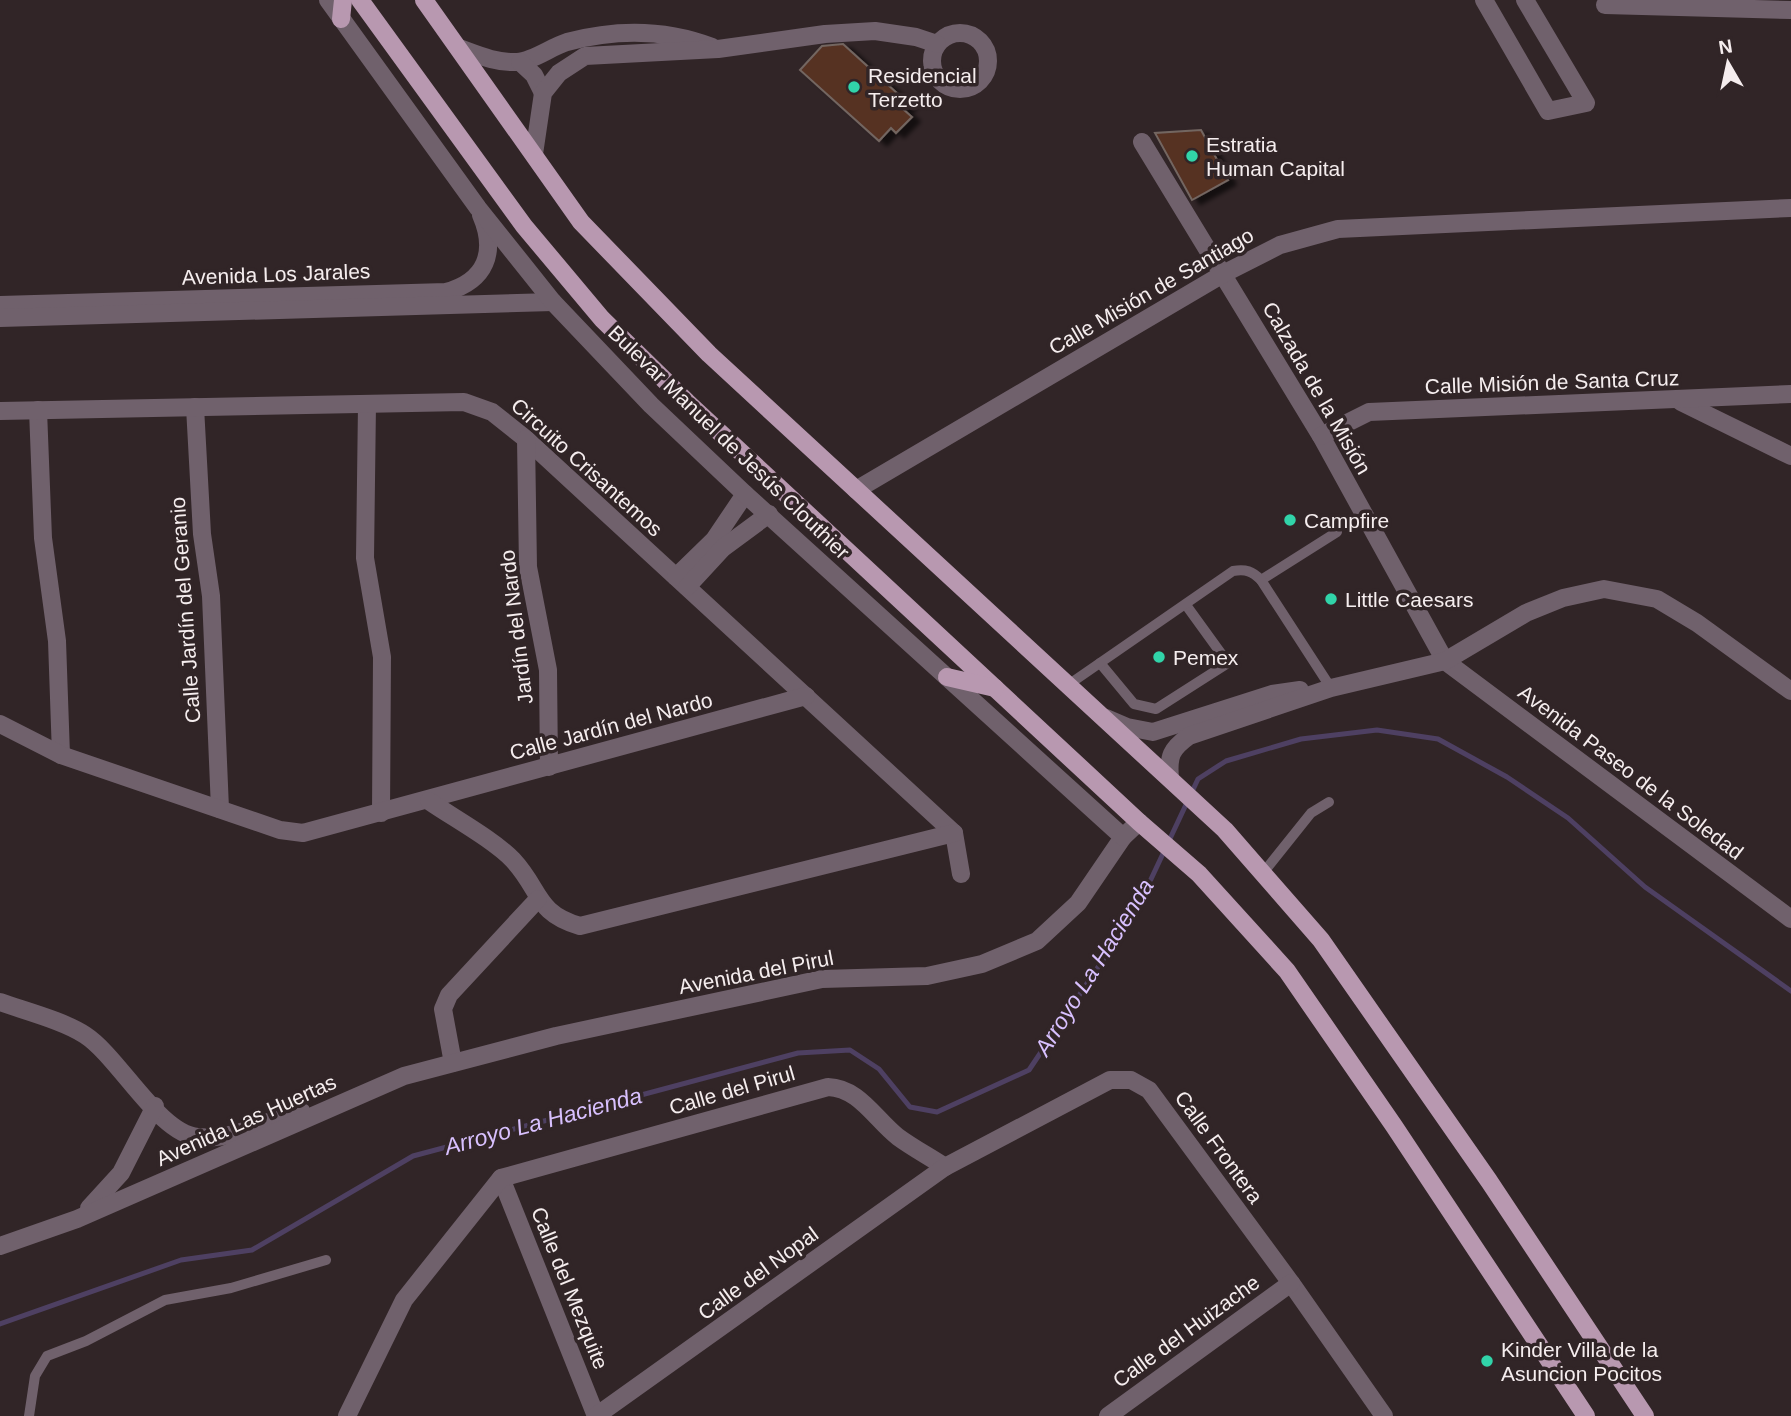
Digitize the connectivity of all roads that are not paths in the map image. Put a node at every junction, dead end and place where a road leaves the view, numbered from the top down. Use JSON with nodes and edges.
{"nodes":[{"id":1,"x":328,"y":0,"type":"edge"},
{"id":2,"x":343,"y":0,"type":"edge"},
{"id":3,"x":360,"y":0,"type":"edge"},
{"id":4,"x":1484,"y":0,"type":"edge"},
{"id":5,"x":1525,"y":0,"type":"edge"},
{"id":6,"x":431,"y":3,"type":"edge"},
{"id":7,"x":1605,"y":5,"type":"dead end"},
{"id":8,"x":1791,"y":10,"type":"edge"},
{"id":9,"x":341,"y":19,"type":"junction"},
{"id":10,"x":937,"y":44,"type":"dead end"},
{"id":11,"x":458,"y":48,"type":"junction"},
{"id":12,"x":718,"y":49,"type":"junction"},
{"id":13,"x":520,"y":62,"type":"junction"},
{"id":14,"x":543,"y":93,"type":"junction"},
{"id":15,"x":1142,"y":142,"type":"dead end"},
{"id":16,"x":534,"y":154,"type":"junction"},
{"id":17,"x":478,"y":208,"type":"junction"},
{"id":18,"x":1791,"y":208,"type":"edge"},
{"id":19,"x":1223,"y":274,"type":"junction"},
{"id":20,"x":553,"y":302,"type":"junction"},
{"id":21,"x":0,"y":305,"type":"edge"},
{"id":22,"x":0,"y":318,"type":"edge"},
{"id":23,"x":1791,"y":394,"type":"edge"},
{"id":24,"x":1674,"y":400,"type":"junction"},
{"id":25,"x":367,"y":404,"type":"junction"},
{"id":26,"x":195,"y":407,"type":"junction"},
{"id":27,"x":38,"y":410,"type":"junction"},
{"id":28,"x":0,"y":411,"type":"edge"},
{"id":29,"x":1321,"y":436,"type":"junction"},
{"id":30,"x":526,"y":439,"type":"junction"},
{"id":31,"x":1791,"y":456,"type":"edge"},
{"id":32,"x":856,"y":490,"type":"junction"},
{"id":33,"x":745,"y":494,"type":"junction"},
{"id":34,"x":769,"y":514,"type":"junction"},
{"id":35,"x":1337,"y":531,"type":"dead end"},
{"id":36,"x":1261,"y":580,"type":"junction"},
{"id":37,"x":682,"y":582,"type":"junction"},
{"id":38,"x":1186,"y":605,"type":"junction"},
{"id":39,"x":1445,"y":661,"type":"junction"},
{"id":40,"x":1100,"y":663,"type":"junction"},
{"id":41,"x":947,"y":677,"type":"junction"},
{"id":42,"x":1068,"y":685,"type":"junction"},
{"id":43,"x":1331,"y":688,"type":"junction"},
{"id":44,"x":996,"y":689,"type":"junction"},
{"id":45,"x":1791,"y":691,"type":"edge"},
{"id":46,"x":806,"y":696,"type":"junction"},
{"id":47,"x":1100,"y":715,"type":"junction"},
{"id":48,"x":0,"y":724,"type":"edge"},
{"id":49,"x":61,"y":755,"type":"junction"},
{"id":50,"x":549,"y":767,"type":"junction"},
{"id":51,"x":1170,"y":778,"type":"junction"},
{"id":52,"x":429,"y":801,"type":"junction"},
{"id":53,"x":1329,"y":802,"type":"dead end"},
{"id":54,"x":220,"y":810,"type":"junction"},
{"id":55,"x":381,"y":813,"type":"junction"},
{"id":56,"x":1139,"y":822,"type":"junction"},
{"id":57,"x":954,"y":833,"type":"junction"},
{"id":58,"x":1123,"y":837,"type":"junction"},
{"id":59,"x":1263,"y":873,"type":"junction"},
{"id":60,"x":961,"y":874,"type":"dead end"},
{"id":61,"x":538,"y":899,"type":"junction"},
{"id":62,"x":1791,"y":919,"type":"edge"},
{"id":63,"x":0,"y":1002,"type":"edge"},
{"id":64,"x":453,"y":1063,"type":"junction"},
{"id":65,"x":354,"y":1098,"type":"junction"},
{"id":66,"x":155,"y":1106,"type":"junction"},
{"id":67,"x":945,"y":1167,"type":"junction"},
{"id":68,"x":501,"y":1178,"type":"junction"},
{"id":69,"x":77,"y":1219,"type":"junction"},
{"id":70,"x":0,"y":1246,"type":"edge"},
{"id":71,"x":326,"y":1260,"type":"dead end"},
{"id":72,"x":1291,"y":1283,"type":"junction"},
{"id":73,"x":29,"y":1416,"type":"edge"},
{"id":74,"x":347,"y":1416,"type":"edge"},
{"id":75,"x":596,"y":1416,"type":"edge"},
{"id":76,"x":1108,"y":1416,"type":"edge"},
{"id":77,"x":1384,"y":1416,"type":"edge"},
{"id":78,"x":1586,"y":1416,"type":"edge"},
{"id":79,"x":1645,"y":1416,"type":"edge"}],
"edges":[{"from":1,"to":9,"type":"street","name":"Bulevar Manuel de Jesús Clouthier"},
{"from":2,"to":9,"type":"main road"},
{"from":3,"to":44,"type":"main road"},
{"from":4,"to":5,"type":"street"},
{"from":6,"to":11,"type":"main road"},
{"from":7,"to":8,"type":"street"},
{"from":9,"to":17,"type":"street","name":"Bulevar Manuel de Jesús Clouthier"},
{"from":10,"to":12,"type":"street"},
{"from":11,"to":13,"type":"street"},
{"from":11,"to":16,"type":"main road"},
{"from":12,"to":13,"type":"street"},
{"from":12,"to":14,"type":"street"},
{"from":13,"to":14,"type":"street"},
{"from":14,"to":16,"type":"street"},
{"from":15,"to":19,"type":"street","name":"Calzada de la Misión"},
{"from":16,"to":32,"type":"main road"},
{"from":17,"to":20,"type":"street","name":"Bulevar Manuel de Jesús Clouthier"},
{"from":17,"to":21,"type":"street","name":"Avenida Los Jarales"},
{"from":18,"to":19,"type":"street","name":"Calle Misión de Santiago"},
{"from":19,"to":29,"type":"street","name":"Calzada de la Misión"},
{"from":19,"to":32,"type":"street","name":"Calle Misión de Santiago"},
{"from":20,"to":22,"type":"street","name":"Avenida Los Jarales"},
{"from":20,"to":33,"type":"street","name":"Bulevar Manuel de Jesús Clouthier"},
{"from":23,"to":24,"type":"street","name":"Calle Misión de Santa Cruz"},
{"from":24,"to":29,"type":"street","name":"Calle Misión de Santa Cruz"},
{"from":24,"to":31,"type":"street"},
{"from":25,"to":26,"type":"street","name":"Circuito Crisantemos"},
{"from":25,"to":30,"type":"street","name":"Circuito Crisantemos"},
{"from":25,"to":55,"type":"street"},
{"from":26,"to":27,"type":"street","name":"Circuito Crisantemos"},
{"from":26,"to":54,"type":"street","name":"Calle Jardín del Geranio"},
{"from":27,"to":28,"type":"street","name":"Circuito Crisantemos"},
{"from":27,"to":49,"type":"street"},
{"from":29,"to":39,"type":"street","name":"Calzada de la Misión"},
{"from":30,"to":37,"type":"street","name":"Circuito Crisantemos"},
{"from":30,"to":50,"type":"street","name":"Jardín del Nardo"},
{"from":32,"to":42,"type":"main road"},
{"from":33,"to":34,"type":"street","name":"Bulevar Manuel de Jesús Clouthier"},
{"from":33,"to":37,"type":"street"},
{"from":34,"to":37,"type":"street"},
{"from":34,"to":41,"type":"street","name":"Bulevar Manuel de Jesús Clouthier"},
{"from":35,"to":36,"type":"lane"},
{"from":36,"to":38,"type":"lane"},
{"from":36,"to":43,"type":"lane"},
{"from":37,"to":46,"type":"street","name":"Circuito Crisantemos"},
{"from":38,"to":40,"type":"lane"},
{"from":38,"to":40,"type":"lane"},
{"from":39,"to":43,"type":"street"},
{"from":39,"to":45,"type":"street"},
{"from":39,"to":62,"type":"street","name":"Avenida Paseo de la Soledad"},
{"from":40,"to":42,"type":"lane"},
{"from":41,"to":44,"type":"main road"},
{"from":41,"to":58,"type":"street","name":"Bulevar Manuel de Jesús Clouthier"},
{"from":42,"to":47,"type":"main road"},
{"from":43,"to":47,"type":"street"},
{"from":43,"to":51,"type":"street"},
{"from":44,"to":56,"type":"main road"},
{"from":46,"to":50,"type":"street","name":"Calle Jardín del Nardo"},
{"from":46,"to":57,"type":"street","name":"Circuito Crisantemos"},
{"from":47,"to":51,"type":"main road"},
{"from":48,"to":49,"type":"street"},
{"from":49,"to":54,"type":"street"},
{"from":50,"to":52,"type":"street","name":"Calle Jardín del Nardo"},
{"from":51,"to":59,"type":"main road"},
{"from":52,"to":55,"type":"street"},
{"from":52,"to":61,"type":"street"},
{"from":53,"to":59,"type":"lane"},
{"from":54,"to":55,"type":"street"},
{"from":56,"to":58,"type":"street"},
{"from":56,"to":78,"type":"main road"},
{"from":57,"to":60,"type":"street"},
{"from":57,"to":61,"type":"street"},
{"from":58,"to":64,"type":"street","name":"Avenida del Pirul"},
{"from":59,"to":79,"type":"main road"},
{"from":61,"to":64,"type":"street"},
{"from":63,"to":66,"type":"street","name":"Avenida Las Huertas"},
{"from":64,"to":65,"type":"street","name":"Avenida del Pirul"},
{"from":65,"to":66,"type":"street","name":"Avenida Las Huertas"},
{"from":65,"to":69,"type":"street","name":"Avenida Las Huertas"},
{"from":66,"to":69,"type":"street","name":"Avenida Las Huertas"},
{"from":67,"to":68,"type":"street","name":"Calle del Pirul"},
{"from":67,"to":72,"type":"street","name":"Calle Frontera"},
{"from":67,"to":75,"type":"street","name":"Calle del Nopal"},
{"from":68,"to":74,"type":"street"},
{"from":68,"to":75,"type":"street","name":"Calle del Mezquite"},
{"from":69,"to":70,"type":"street","name":"Avenida Las Huertas"},
{"from":71,"to":73,"type":"lane"},
{"from":72,"to":76,"type":"street","name":"Calle del Huizache"},
{"from":72,"to":77,"type":"street","name":"Calle Frontera"}]}
